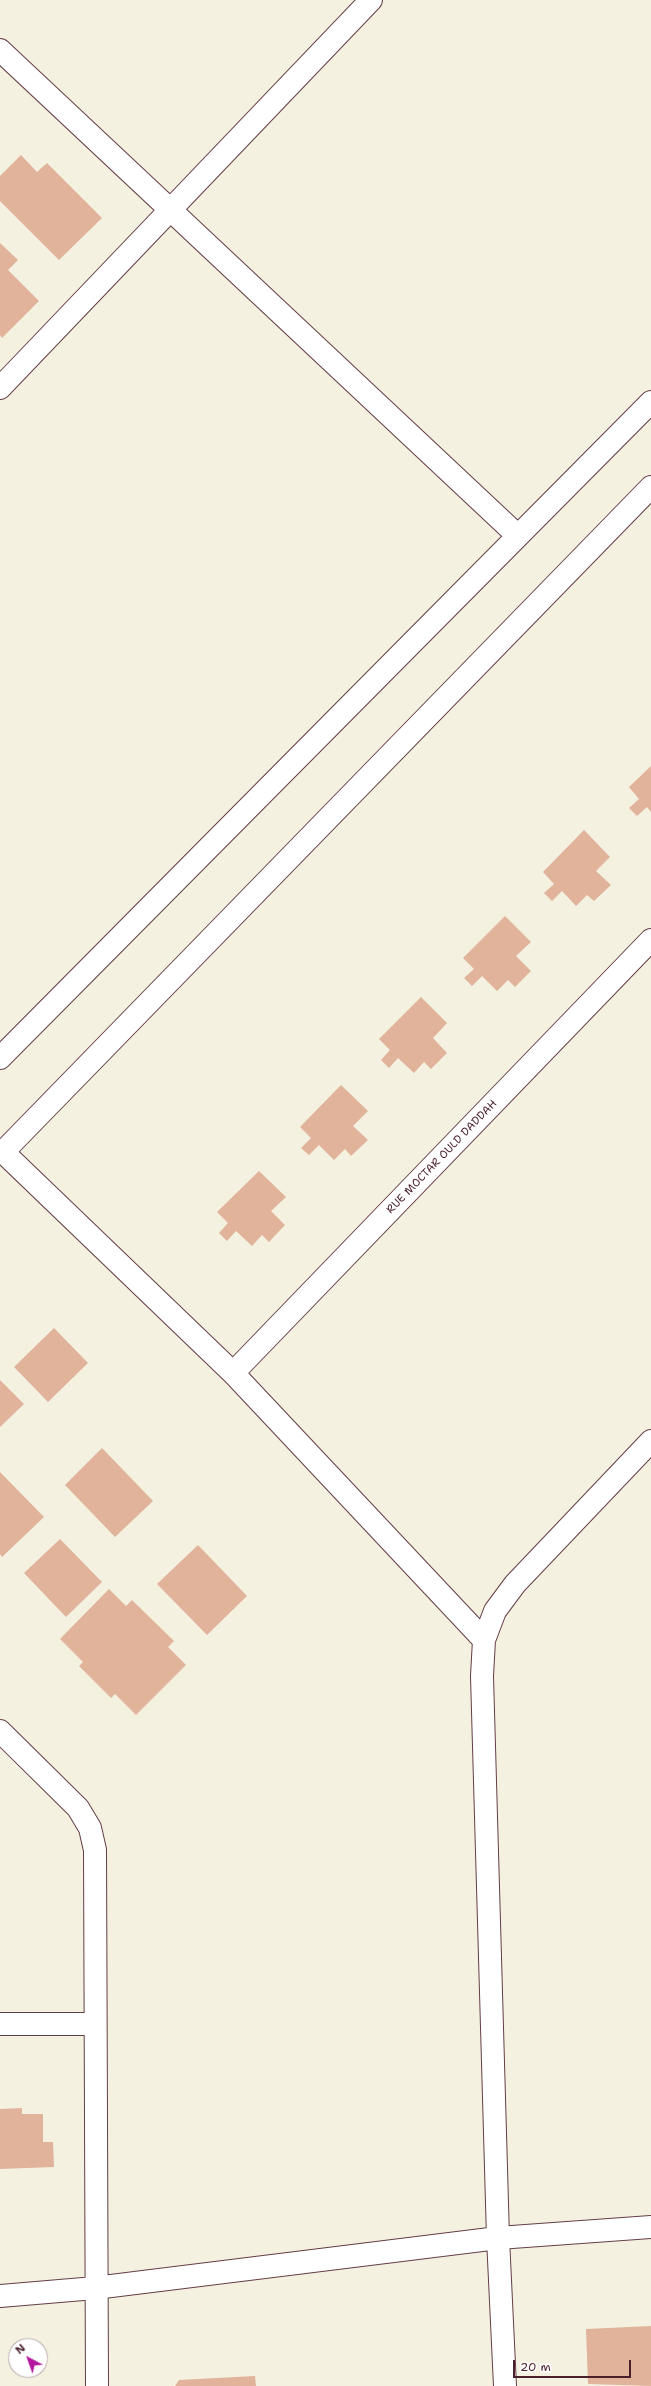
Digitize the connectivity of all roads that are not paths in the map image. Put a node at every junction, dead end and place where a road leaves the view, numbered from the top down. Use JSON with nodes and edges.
{"nodes":[{"id":1,"x":371,"y":0,"type":"edge"},
{"id":2,"x":0,"y":50,"type":"edge"},
{"id":3,"x":170,"y":210,"type":"junction"},
{"id":4,"x":0,"y":388,"type":"edge"},
{"id":5,"x":651,"y":402,"type":"edge"},
{"id":6,"x":651,"y":487,"type":"edge"},
{"id":7,"x":518,"y":536,"type":"junction"},
{"id":8,"x":651,"y":940,"type":"edge"},
{"id":9,"x":0,"y":1058,"type":"edge"},
{"id":10,"x":2,"y":1152,"type":"edge"},
{"id":11,"x":233,"y":1373,"type":"junction"},
{"id":12,"x":651,"y":1442,"type":"edge"},
{"id":13,"x":484,"y":1640,"type":"junction"},
{"id":14,"x":0,"y":1731,"type":"edge"},
{"id":15,"x":0,"y":2024,"type":"edge"},
{"id":16,"x":95,"y":2024,"type":"junction"},
{"id":17,"x":651,"y":2227,"type":"edge"},
{"id":18,"x":498,"y":2238,"type":"junction"},
{"id":19,"x":95,"y":2288,"type":"junction"},
{"id":20,"x":0,"y":2296,"type":"edge"},
{"id":21,"x":97,"y":2386,"type":"edge"},
{"id":22,"x":505,"y":2386,"type":"edge"}],
"edges":[{"from":1,"to":3,"type":"street"},
{"from":2,"to":3,"type":"street"},
{"from":3,"to":4,"type":"street"},
{"from":3,"to":7,"type":"street"},
{"from":5,"to":7,"type":"street"},
{"from":6,"to":10,"type":"street"},
{"from":7,"to":9,"type":"street"},
{"from":8,"to":11,"type":"street","name":"RUE MOCTAR OULD DADDAH"},
{"from":10,"to":11,"type":"street"},
{"from":11,"to":13,"type":"street"},
{"from":12,"to":13,"type":"street"},
{"from":13,"to":18,"type":"street"},
{"from":14,"to":16,"type":"street"},
{"from":15,"to":16,"type":"street"},
{"from":16,"to":19,"type":"street"},
{"from":17,"to":18,"type":"street"},
{"from":18,"to":19,"type":"street"},
{"from":18,"to":22,"type":"street"},
{"from":19,"to":20,"type":"street"},
{"from":19,"to":21,"type":"street"}]}
